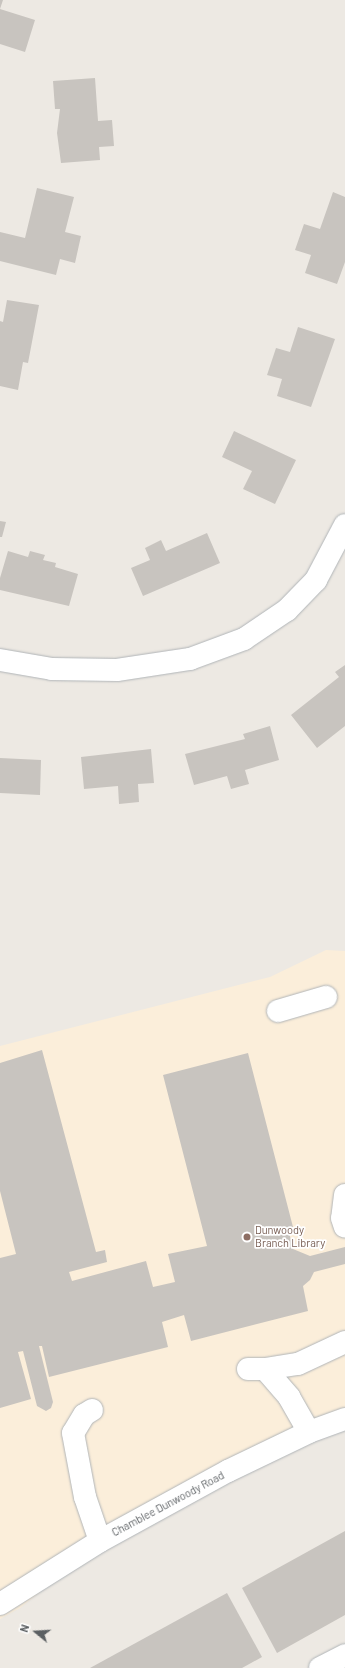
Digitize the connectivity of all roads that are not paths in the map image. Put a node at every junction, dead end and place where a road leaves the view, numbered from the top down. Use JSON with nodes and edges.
{"nodes":[{"id":1,"x":345,"y":524,"type":"edge"},
{"id":2,"x":0,"y":660,"type":"edge"},
{"id":3,"x":326,"y":997,"type":"dead end"},
{"id":4,"x":278,"y":1012,"type":"dead end"},
{"id":5,"x":345,"y":1195,"type":"edge"},
{"id":6,"x":345,"y":1227,"type":"edge"},
{"id":7,"x":345,"y":1342,"type":"edge"},
{"id":8,"x":92,"y":1410,"type":"dead end"},
{"id":9,"x":345,"y":1419,"type":"edge"},
{"id":10,"x":309,"y":1432,"type":"junction"},
{"id":11,"x":100,"y":1541,"type":"junction"},
{"id":12,"x":0,"y":1604,"type":"edge"},
{"id":13,"x":345,"y":1656,"type":"edge"},
{"id":14,"x":320,"y":1668,"type":"edge"}],
"edges":[{"from":1,"to":2,"type":"street"},
{"from":3,"to":4,"type":"street"},
{"from":5,"to":6,"type":"street"},
{"from":7,"to":10,"type":"street"},
{"from":8,"to":11,"type":"street"},
{"from":9,"to":10,"type":"street","name":"Chamblee Dunwoody Road"},
{"from":10,"to":11,"type":"street","name":"Chamblee Dunwoody Road"},
{"from":11,"to":12,"type":"street","name":"Chamblee Dunwoody Road"},
{"from":13,"to":14,"type":"street"}]}
